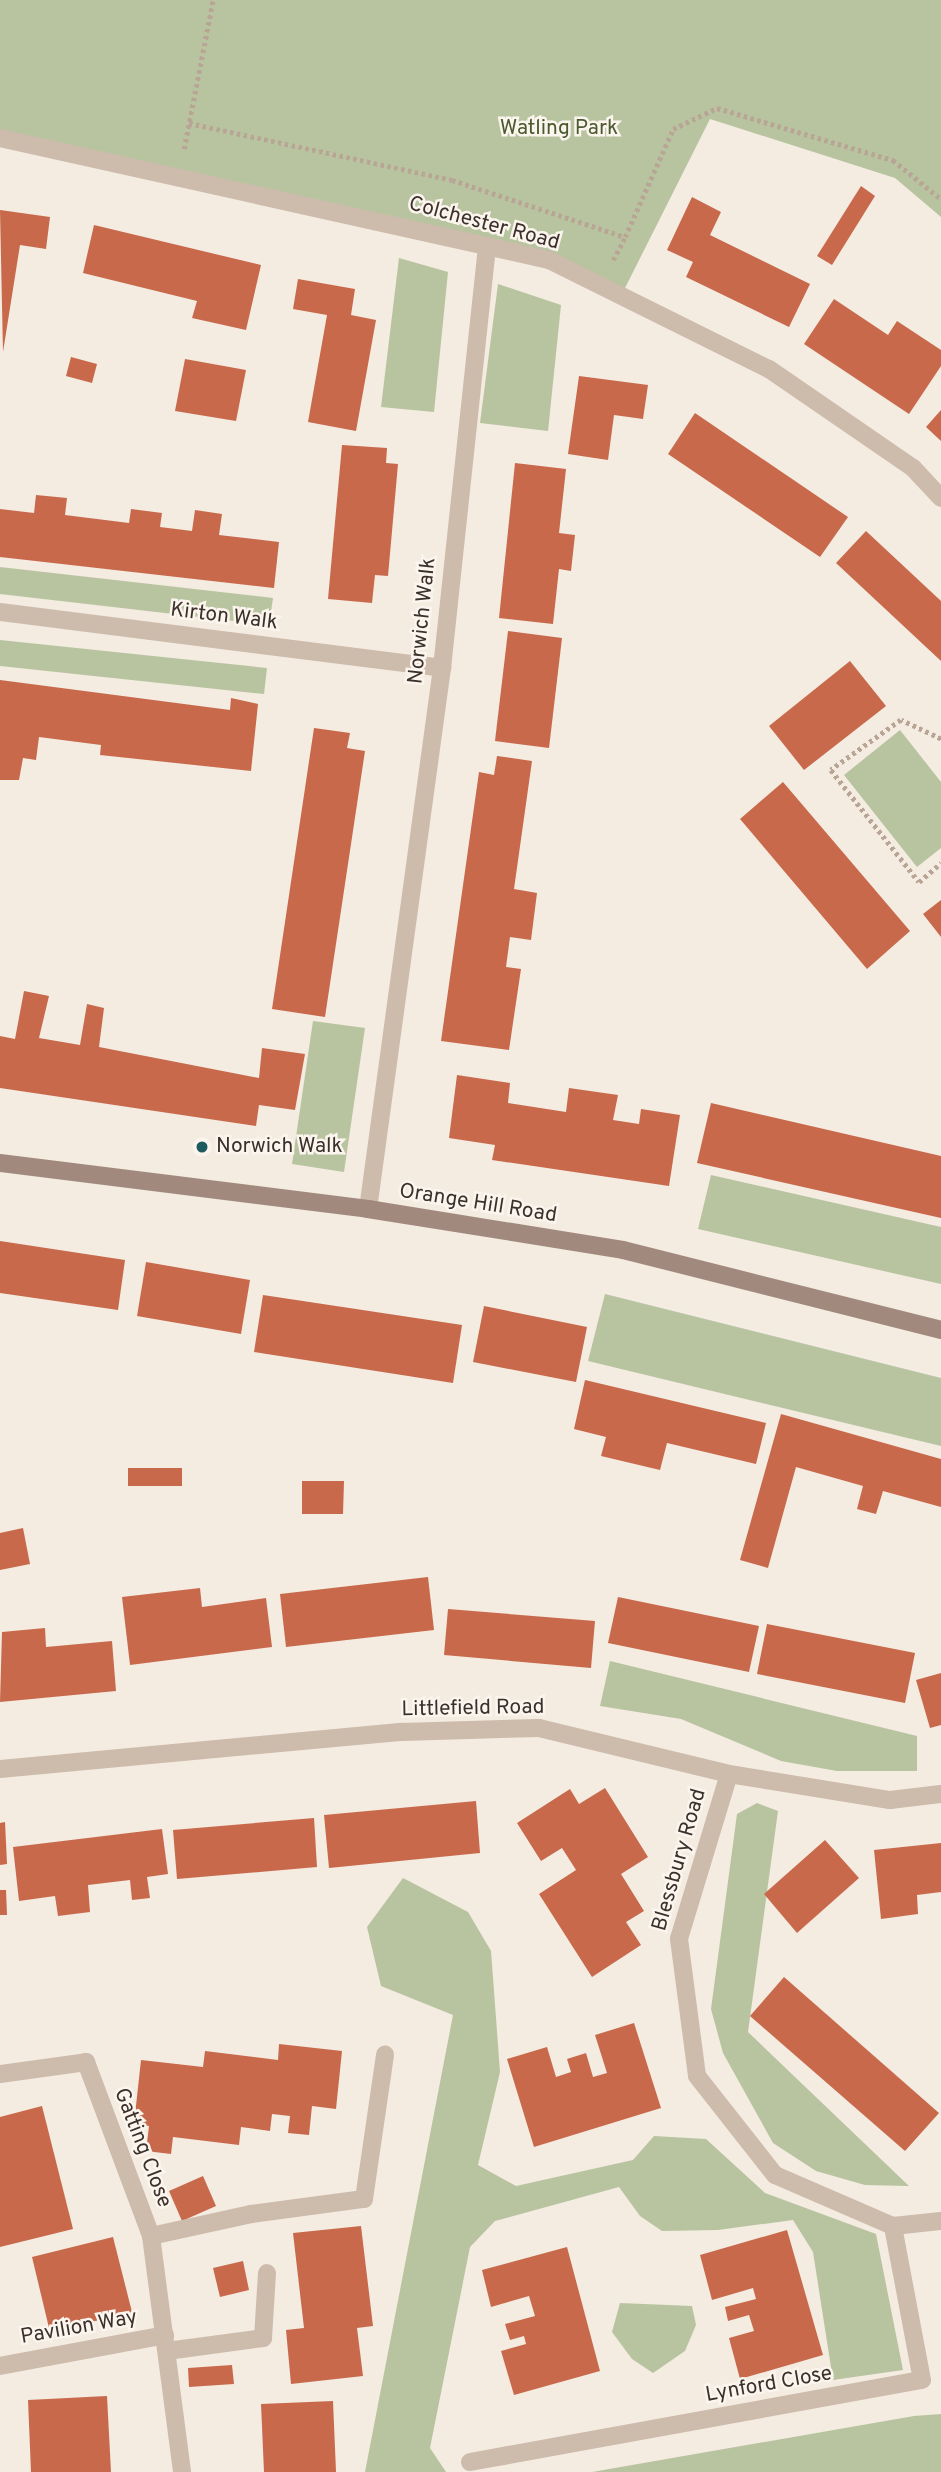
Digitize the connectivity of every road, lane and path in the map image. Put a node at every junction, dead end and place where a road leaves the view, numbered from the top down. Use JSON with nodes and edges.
{"nodes":[{"id":1,"x":213,"y":0,"type":"edge"},
{"id":2,"x":189,"y":123,"type":"junction"},
{"id":3,"x":0,"y":138,"type":"edge"},
{"id":4,"x":179,"y":174,"type":"junction"},
{"id":5,"x":941,"y":199,"type":"edge"},
{"id":6,"x":487,"y":245,"type":"junction"},
{"id":7,"x":941,"y":498,"type":"edge"},
{"id":8,"x":0,"y":612,"type":"edge"},
{"id":9,"x":442,"y":667,"type":"junction"},
{"id":10,"x":941,"y":739,"type":"edge"},
{"id":11,"x":941,"y":863,"type":"edge"},
{"id":12,"x":0,"y":1163,"type":"edge"},
{"id":13,"x":368,"y":1209,"type":"junction"},
{"id":14,"x":941,"y":1330,"type":"edge"},
{"id":15,"x":0,"y":1769,"type":"edge"},
{"id":16,"x":729,"y":1774,"type":"junction"},
{"id":17,"x":941,"y":1794,"type":"edge"},
{"id":18,"x":385,"y":2054,"type":"dead end"},
{"id":19,"x":0,"y":2074,"type":"edge"},
{"id":20,"x":941,"y":2221,"type":"edge"},
{"id":21,"x":893,"y":2226,"type":"junction"},
{"id":22,"x":151,"y":2235,"type":"junction"},
{"id":23,"x":267,"y":2273,"type":"dead end"},
{"id":24,"x":166,"y":2343,"type":"junction"},
{"id":25,"x":0,"y":2366,"type":"edge"},
{"id":26,"x":470,"y":2462,"type":"dead end"},
{"id":27,"x":181,"y":2472,"type":"edge"}],
"edges":[{"from":1,"to":2,"type":"path"},
{"from":2,"to":4,"type":"path"},
{"from":2,"to":5,"type":"path"},
{"from":3,"to":4,"type":"street","name":"Colchester Road"},
{"from":4,"to":6,"type":"street","name":"Colchester Road"},
{"from":6,"to":7,"type":"street","name":"Colchester Road"},
{"from":6,"to":9,"type":"street","name":"Norwich Walk"},
{"from":8,"to":9,"type":"street","name":"Kirton Walk"},
{"from":9,"to":13,"type":"street","name":"Norwich Walk"},
{"from":10,"to":11,"type":"path"},
{"from":12,"to":13,"type":"street","name":"Orange Hill Road"},
{"from":13,"to":14,"type":"street","name":"Orange Hill Road"},
{"from":15,"to":16,"type":"street","name":"Littlefield Road"},
{"from":16,"to":17,"type":"street","name":"Littlefield Road"},
{"from":16,"to":21,"type":"street","name":"Blessbury Road"},
{"from":18,"to":22,"type":"street"},
{"from":19,"to":22,"type":"street","name":"Gatting Close"},
{"from":20,"to":21,"type":"street","name":"Blessbury Road"},
{"from":21,"to":26,"type":"street","name":"Lynford Close"},
{"from":22,"to":24,"type":"street","name":"Gatting Close"},
{"from":23,"to":24,"type":"street","name":"Pavilion Way"},
{"from":24,"to":25,"type":"street","name":"Pavilion Way"},
{"from":24,"to":27,"type":"street","name":"Gatting Close"}]}
